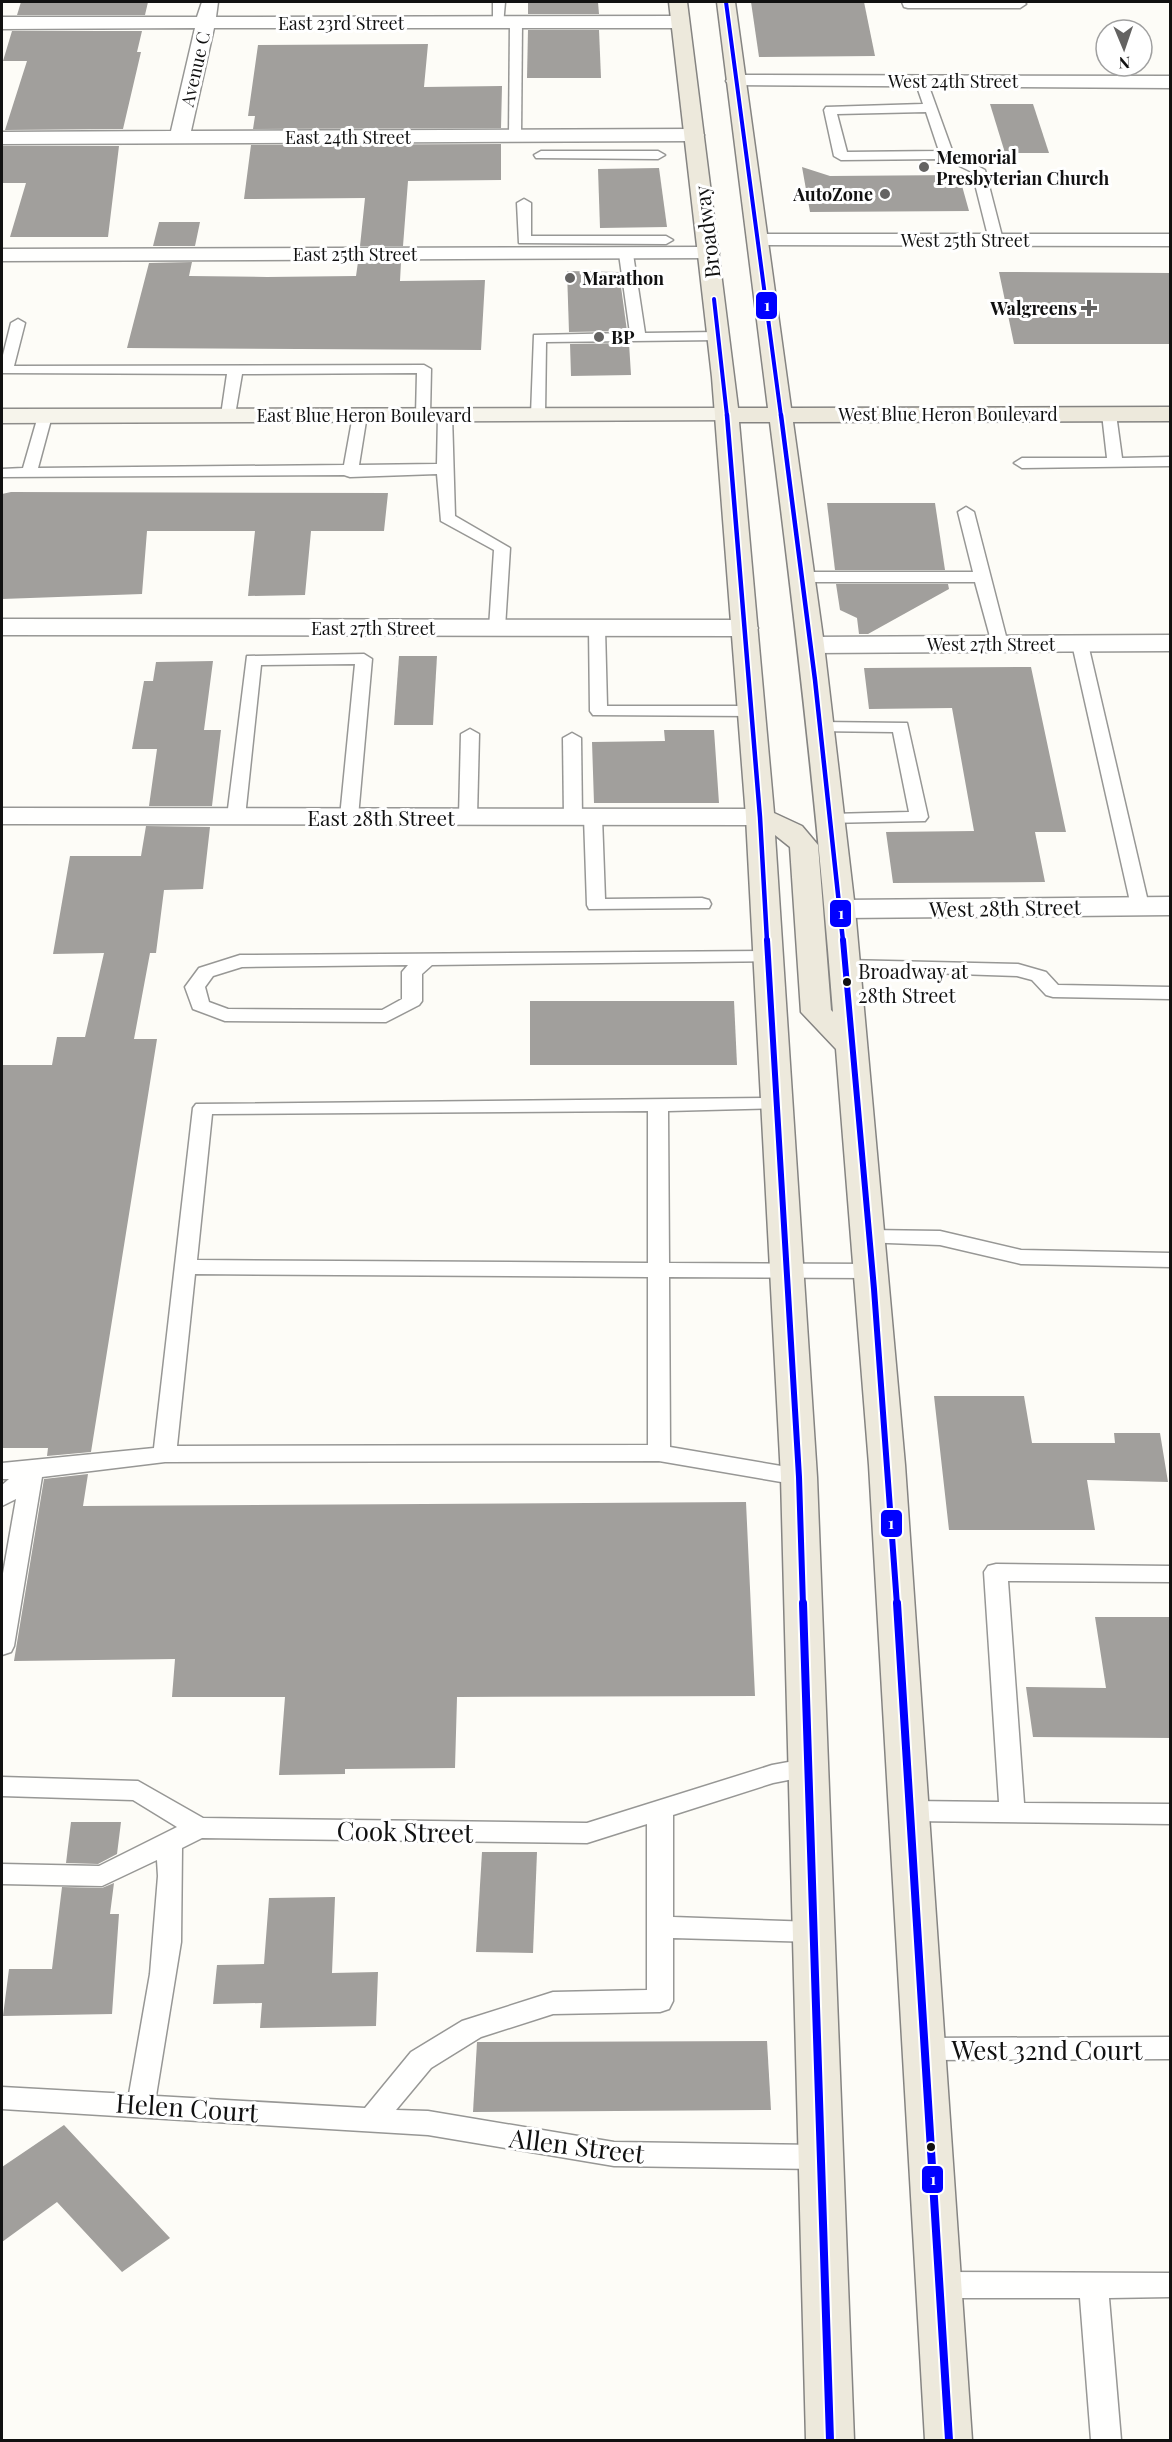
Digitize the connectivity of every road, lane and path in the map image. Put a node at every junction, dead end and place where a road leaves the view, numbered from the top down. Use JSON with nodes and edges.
{"nodes":[{"id":1,"x":210,"y":2,"type":"edge"},
{"id":2,"x":499,"y":2,"type":"edge"},
{"id":3,"x":678,"y":2,"type":"edge"},
{"id":4,"x":726,"y":2,"type":"edge"},
{"id":5,"x":908,"y":2,"type":"edge"},
{"id":6,"x":1018,"y":2,"type":"edge"},
{"id":7,"x":507,"y":22,"type":"junction"},
{"id":8,"x":680,"y":22,"type":"junction"},
{"id":9,"x":2,"y":23,"type":"edge"},
{"id":10,"x":206,"y":23,"type":"junction"},
{"id":11,"x":736,"y":81,"type":"junction"},
{"id":12,"x":921,"y":81,"type":"junction"},
{"id":13,"x":1170,"y":82,"type":"edge"},
{"id":14,"x":928,"y":108,"type":"junction"},
{"id":15,"x":694,"y":135,"type":"junction"},
{"id":16,"x":515,"y":136,"type":"junction"},
{"id":17,"x":180,"y":137,"type":"junction"},
{"id":18,"x":2,"y":138,"type":"edge"},
{"id":19,"x":598,"y":145,"type":"junction"},
{"id":20,"x":541,"y":155,"type":"dead end"},
{"id":21,"x":658,"y":155,"type":"dead end"},
{"id":22,"x":947,"y":155,"type":"junction"},
{"id":23,"x":524,"y":203,"type":"dead end"},
{"id":24,"x":666,"y":240,"type":"dead end"},
{"id":25,"x":759,"y":240,"type":"junction"},
{"id":26,"x":996,"y":240,"type":"junction"},
{"id":27,"x":1170,"y":240,"type":"edge"},
{"id":28,"x":524,"y":247,"type":"junction"},
{"id":29,"x":708,"y":253,"type":"junction"},
{"id":30,"x":626,"y":254,"type":"junction"},
{"id":31,"x":2,"y":255,"type":"edge"},
{"id":32,"x":18,"y":323,"type":"dead end"},
{"id":33,"x":638,"y":336,"type":"junction"},
{"id":34,"x":718,"y":336,"type":"junction"},
{"id":35,"x":235,"y":369,"type":"junction"},
{"id":36,"x":4,"y":378,"type":"edge"},
{"id":37,"x":1109,"y":414,"type":"junction"},
{"id":38,"x":1170,"y":414,"type":"edge"},
{"id":39,"x":228,"y":415,"type":"junction"},
{"id":40,"x":360,"y":415,"type":"junction"},
{"id":41,"x":434,"y":415,"type":"junction"},
{"id":42,"x":538,"y":415,"type":"junction"},
{"id":43,"x":726,"y":415,"type":"junction"},
{"id":44,"x":781,"y":415,"type":"junction"},
{"id":45,"x":2,"y":416,"type":"edge"},
{"id":46,"x":45,"y":416,"type":"junction"},
{"id":47,"x":1115,"y":462,"type":"junction"},
{"id":48,"x":1170,"y":462,"type":"edge"},
{"id":49,"x":1022,"y":463,"type":"dead end"},
{"id":50,"x":445,"y":470,"type":"junction"},
{"id":51,"x":350,"y":472,"type":"junction"},
{"id":52,"x":2,"y":473,"type":"edge"},
{"id":53,"x":29,"y":474,"type":"junction"},
{"id":54,"x":966,"y":512,"type":"dead end"},
{"id":55,"x":801,"y":577,"type":"junction"},
{"id":56,"x":982,"y":578,"type":"junction"},
{"id":57,"x":2,"y":627,"type":"edge"},
{"id":58,"x":497,"y":628,"type":"junction"},
{"id":59,"x":597,"y":628,"type":"junction"},
{"id":60,"x":745,"y":628,"type":"junction"},
{"id":61,"x":1170,"y":643,"type":"edge"},
{"id":62,"x":1000,"y":644,"type":"junction"},
{"id":63,"x":1080,"y":644,"type":"junction"},
{"id":64,"x":811,"y":645,"type":"junction"},
{"id":65,"x":752,"y":711,"type":"junction"},
{"id":66,"x":820,"y":727,"type":"junction"},
{"id":67,"x":470,"y":734,"type":"dead end"},
{"id":68,"x":572,"y":738,"type":"dead end"},
{"id":69,"x":2,"y":816,"type":"edge"},
{"id":70,"x":236,"y":817,"type":"junction"},
{"id":71,"x":350,"y":817,"type":"junction"},
{"id":72,"x":468,"y":817,"type":"junction"},
{"id":73,"x":583,"y":817,"type":"junction"},
{"id":74,"x":760,"y":817,"type":"junction"},
{"id":75,"x":831,"y":819,"type":"junction"},
{"id":76,"x":702,"y":904,"type":"dead end"},
{"id":77,"x":1140,"y":906,"type":"junction"},
{"id":78,"x":1170,"y":906,"type":"edge"},
{"id":79,"x":840,"y":909,"type":"junction"},
{"id":80,"x":769,"y":957,"type":"junction"},
{"id":81,"x":427,"y":960,"type":"junction"},
{"id":82,"x":845,"y":966,"type":"junction"},
{"id":83,"x":1170,"y":993,"type":"edge"},
{"id":84,"x":851,"y":1046,"type":"junction"},
{"id":85,"x":658,"y":1104,"type":"junction"},
{"id":86,"x":776,"y":1104,"type":"junction"},
{"id":87,"x":870,"y":1254,"type":"junction"},
{"id":88,"x":1170,"y":1260,"type":"edge"},
{"id":89,"x":185,"y":1267,"type":"junction"},
{"id":90,"x":660,"y":1268,"type":"junction"},
{"id":91,"x":786,"y":1270,"type":"junction"},
{"id":92,"x":660,"y":1453,"type":"junction"},
{"id":93,"x":165,"y":1454,"type":"junction"},
{"id":94,"x":32,"y":1470,"type":"junction"},
{"id":95,"x":2,"y":1471,"type":"edge"},
{"id":96,"x":799,"y":1477,"type":"junction"},
{"id":97,"x":2,"y":1498,"type":"edge"},
{"id":98,"x":1170,"y":1574,"type":"edge"},
{"id":99,"x":2,"y":1646,"type":"edge"},
{"id":100,"x":810,"y":1767,"type":"junction"},
{"id":101,"x":2,"y":1786,"type":"edge"},
{"id":102,"x":660,"y":1810,"type":"junction"},
{"id":103,"x":910,"y":1811,"type":"junction"},
{"id":104,"x":1012,"y":1813,"type":"junction"},
{"id":105,"x":1170,"y":1814,"type":"edge"},
{"id":106,"x":199,"y":1828,"type":"junction"},
{"id":107,"x":169,"y":1842,"type":"junction"},
{"id":108,"x":2,"y":1874,"type":"edge"},
{"id":109,"x":659,"y":1927,"type":"junction"},
{"id":110,"x":814,"y":1932,"type":"junction"},
{"id":111,"x":1170,"y":2048,"type":"edge"},
{"id":112,"x":924,"y":2049,"type":"junction"},
{"id":113,"x":2,"y":2098,"type":"edge"},
{"id":114,"x":141,"y":2104,"type":"junction"},
{"id":115,"x":372,"y":2119,"type":"junction"},
{"id":116,"x":819,"y":2157,"type":"junction"},
{"id":117,"x":939,"y":2285,"type":"junction"},
{"id":118,"x":1093,"y":2285,"type":"junction"},
{"id":119,"x":1170,"y":2285,"type":"edge"},
{"id":120,"x":830,"y":2440,"type":"edge"},
{"id":121,"x":949,"y":2440,"type":"edge"},
{"id":122,"x":1106,"y":2440,"type":"edge"}],
"edges":[{"from":1,"to":10,"type":"street","name":"Avenue C"},
{"from":2,"to":7,"type":"lane"},
{"from":3,"to":8,"type":"main road","name":"Broadway"},
{"from":4,"to":11,"type":"main road"},
{"from":5,"to":6,"type":"lane"},
{"from":7,"to":8,"type":"street","name":"East 23rd Street"},
{"from":7,"to":10,"type":"street","name":"East 23rd Street"},
{"from":7,"to":16,"type":"lane"},
{"from":8,"to":15,"type":"main road","name":"Broadway"},
{"from":9,"to":10,"type":"street","name":"East 23rd Street"},
{"from":10,"to":17,"type":"street","name":"Avenue C"},
{"from":11,"to":12,"type":"street","name":"West 24th Street"},
{"from":11,"to":25,"type":"main road"},
{"from":12,"to":13,"type":"street","name":"West 24th Street"},
{"from":12,"to":14,"type":"lane"},
{"from":14,"to":22,"type":"lane"},
{"from":14,"to":22,"type":"lane"},
{"from":15,"to":19,"type":"street","name":"East 24th Street"},
{"from":15,"to":29,"type":"main road","name":"Broadway"},
{"from":16,"to":17,"type":"street","name":"East 24th Street"},
{"from":16,"to":19,"type":"street","name":"East 24th Street"},
{"from":17,"to":18,"type":"street","name":"East 24th Street"},
{"from":19,"to":20,"type":"lane"},
{"from":19,"to":21,"type":"lane"},
{"from":22,"to":26,"type":"lane"},
{"from":23,"to":28,"type":"lane"},
{"from":24,"to":28,"type":"lane"},
{"from":25,"to":26,"type":"street","name":"West 25th Street"},
{"from":25,"to":44,"type":"main road"},
{"from":26,"to":27,"type":"street","name":"West 25th Street"},
{"from":28,"to":30,"type":"street","name":"East 25th Street"},
{"from":28,"to":31,"type":"street","name":"East 25th Street"},
{"from":29,"to":30,"type":"street","name":"East 25th Street"},
{"from":29,"to":34,"type":"main road","name":"Broadway"},
{"from":30,"to":33,"type":"lane"},
{"from":32,"to":36,"type":"lane"},
{"from":33,"to":34,"type":"lane"},
{"from":33,"to":42,"type":"lane"},
{"from":34,"to":43,"type":"main road","name":"Broadway"},
{"from":35,"to":36,"type":"lane"},
{"from":35,"to":39,"type":"lane"},
{"from":35,"to":41,"type":"lane"},
{"from":37,"to":38,"type":"main road","name":"West Blue Heron Boulevard"},
{"from":37,"to":44,"type":"main road","name":"West Blue Heron Boulevard"},
{"from":37,"to":47,"type":"lane"},
{"from":39,"to":40,"type":"main road","name":"East Blue Heron Boulevard"},
{"from":39,"to":46,"type":"main road","name":"East Blue Heron Boulevard"},
{"from":40,"to":41,"type":"main road","name":"East Blue Heron Boulevard"},
{"from":40,"to":51,"type":"lane"},
{"from":41,"to":42,"type":"main road","name":"East Blue Heron Boulevard"},
{"from":41,"to":50,"type":"lane"},
{"from":42,"to":43,"type":"main road","name":"East Blue Heron Boulevard"},
{"from":43,"to":44,"type":"main road","name":"West Blue Heron Boulevard"},
{"from":43,"to":60,"type":"main road","name":"Broadway"},
{"from":44,"to":55,"type":"main road"},
{"from":45,"to":46,"type":"main road","name":"East Blue Heron Boulevard"},
{"from":46,"to":53,"type":"lane"},
{"from":47,"to":48,"type":"lane"},
{"from":47,"to":49,"type":"lane"},
{"from":50,"to":51,"type":"lane"},
{"from":50,"to":58,"type":"lane"},
{"from":51,"to":53,"type":"lane"},
{"from":52,"to":53,"type":"lane"},
{"from":54,"to":56,"type":"lane"},
{"from":55,"to":56,"type":"lane"},
{"from":55,"to":64,"type":"main road"},
{"from":56,"to":62,"type":"lane"},
{"from":57,"to":58,"type":"street","name":"East 27th Street"},
{"from":58,"to":59,"type":"street","name":"East 27th Street"},
{"from":59,"to":60,"type":"street","name":"East 27th Street"},
{"from":59,"to":65,"type":"lane"},
{"from":60,"to":65,"type":"main road","name":"Broadway"},
{"from":61,"to":63,"type":"street","name":"West 27th Street"},
{"from":62,"to":63,"type":"street","name":"West 27th Street"},
{"from":62,"to":64,"type":"street","name":"West 27th Street"},
{"from":63,"to":77,"type":"lane"},
{"from":64,"to":66,"type":"main road"},
{"from":65,"to":74,"type":"main road","name":"Broadway"},
{"from":66,"to":75,"type":"main road"},
{"from":66,"to":75,"type":"lane"},
{"from":67,"to":72,"type":"lane"},
{"from":68,"to":73,"type":"lane"},
{"from":69,"to":70,"type":"street","name":"East 28th Street"},
{"from":70,"to":71,"type":"street","name":"East 28th Street"},
{"from":70,"to":71,"type":"lane"},
{"from":71,"to":72,"type":"street","name":"East 28th Street"},
{"from":72,"to":73,"type":"street","name":"East 28th Street"},
{"from":73,"to":74,"type":"street","name":"East 28th Street"},
{"from":73,"to":76,"type":"lane"},
{"from":74,"to":80,"type":"main road","name":"Broadway"},
{"from":74,"to":84,"type":"main road"},
{"from":75,"to":79,"type":"main road"},
{"from":77,"to":78,"type":"street","name":"West 28th Street"},
{"from":77,"to":79,"type":"street","name":"West 28th Street"},
{"from":79,"to":82,"type":"main road"},
{"from":80,"to":81,"type":"lane"},
{"from":80,"to":86,"type":"main road","name":"Broadway"},
{"from":81,"to":81,"type":"lane"},
{"from":82,"to":83,"type":"lane"},
{"from":82,"to":84,"type":"main road"},
{"from":84,"to":87,"type":"main road"},
{"from":85,"to":86,"type":"lane"},
{"from":85,"to":89,"type":"lane"},
{"from":85,"to":90,"type":"lane"},
{"from":86,"to":91,"type":"main road","name":"Broadway"},
{"from":87,"to":88,"type":"lane"},
{"from":87,"to":91,"type":"lane"},
{"from":87,"to":103,"type":"main road"},
{"from":89,"to":90,"type":"lane"},
{"from":89,"to":93,"type":"lane"},
{"from":90,"to":91,"type":"lane"},
{"from":90,"to":92,"type":"lane"},
{"from":91,"to":96,"type":"main road","name":"Broadway"},
{"from":92,"to":93,"type":"lane"},
{"from":92,"to":96,"type":"lane"},
{"from":93,"to":94,"type":"lane"},
{"from":94,"to":95,"type":"lane"},
{"from":94,"to":97,"type":"lane"},
{"from":94,"to":99,"type":"lane"},
{"from":96,"to":100,"type":"main road","name":"Broadway"},
{"from":98,"to":104,"type":"lane"},
{"from":100,"to":102,"type":"lane","name":"Cook Street"},
{"from":100,"to":110,"type":"main road","name":"Broadway"},
{"from":101,"to":106,"type":"lane"},
{"from":102,"to":106,"type":"lane","name":"Cook Street"},
{"from":102,"to":109,"type":"lane"},
{"from":103,"to":104,"type":"lane"},
{"from":103,"to":112,"type":"main road"},
{"from":104,"to":105,"type":"lane"},
{"from":106,"to":107,"type":"lane","name":"Cook Street"},
{"from":107,"to":108,"type":"lane","name":"Cook Street"},
{"from":107,"to":114,"type":"lane"},
{"from":109,"to":110,"type":"lane"},
{"from":109,"to":115,"type":"lane"},
{"from":110,"to":116,"type":"main road","name":"Broadway"},
{"from":111,"to":112,"type":"lane","name":"West 32nd Court"},
{"from":112,"to":117,"type":"main road"},
{"from":113,"to":114,"type":"lane","name":"Helen Court"},
{"from":114,"to":115,"type":"lane","name":"Helen Court"},
{"from":115,"to":116,"type":"lane","name":"Allen Street"},
{"from":116,"to":120,"type":"main road","name":"Broadway"},
{"from":117,"to":118,"type":"lane"},
{"from":117,"to":121,"type":"main road"},
{"from":118,"to":119,"type":"lane"},
{"from":118,"to":122,"type":"lane"}]}
